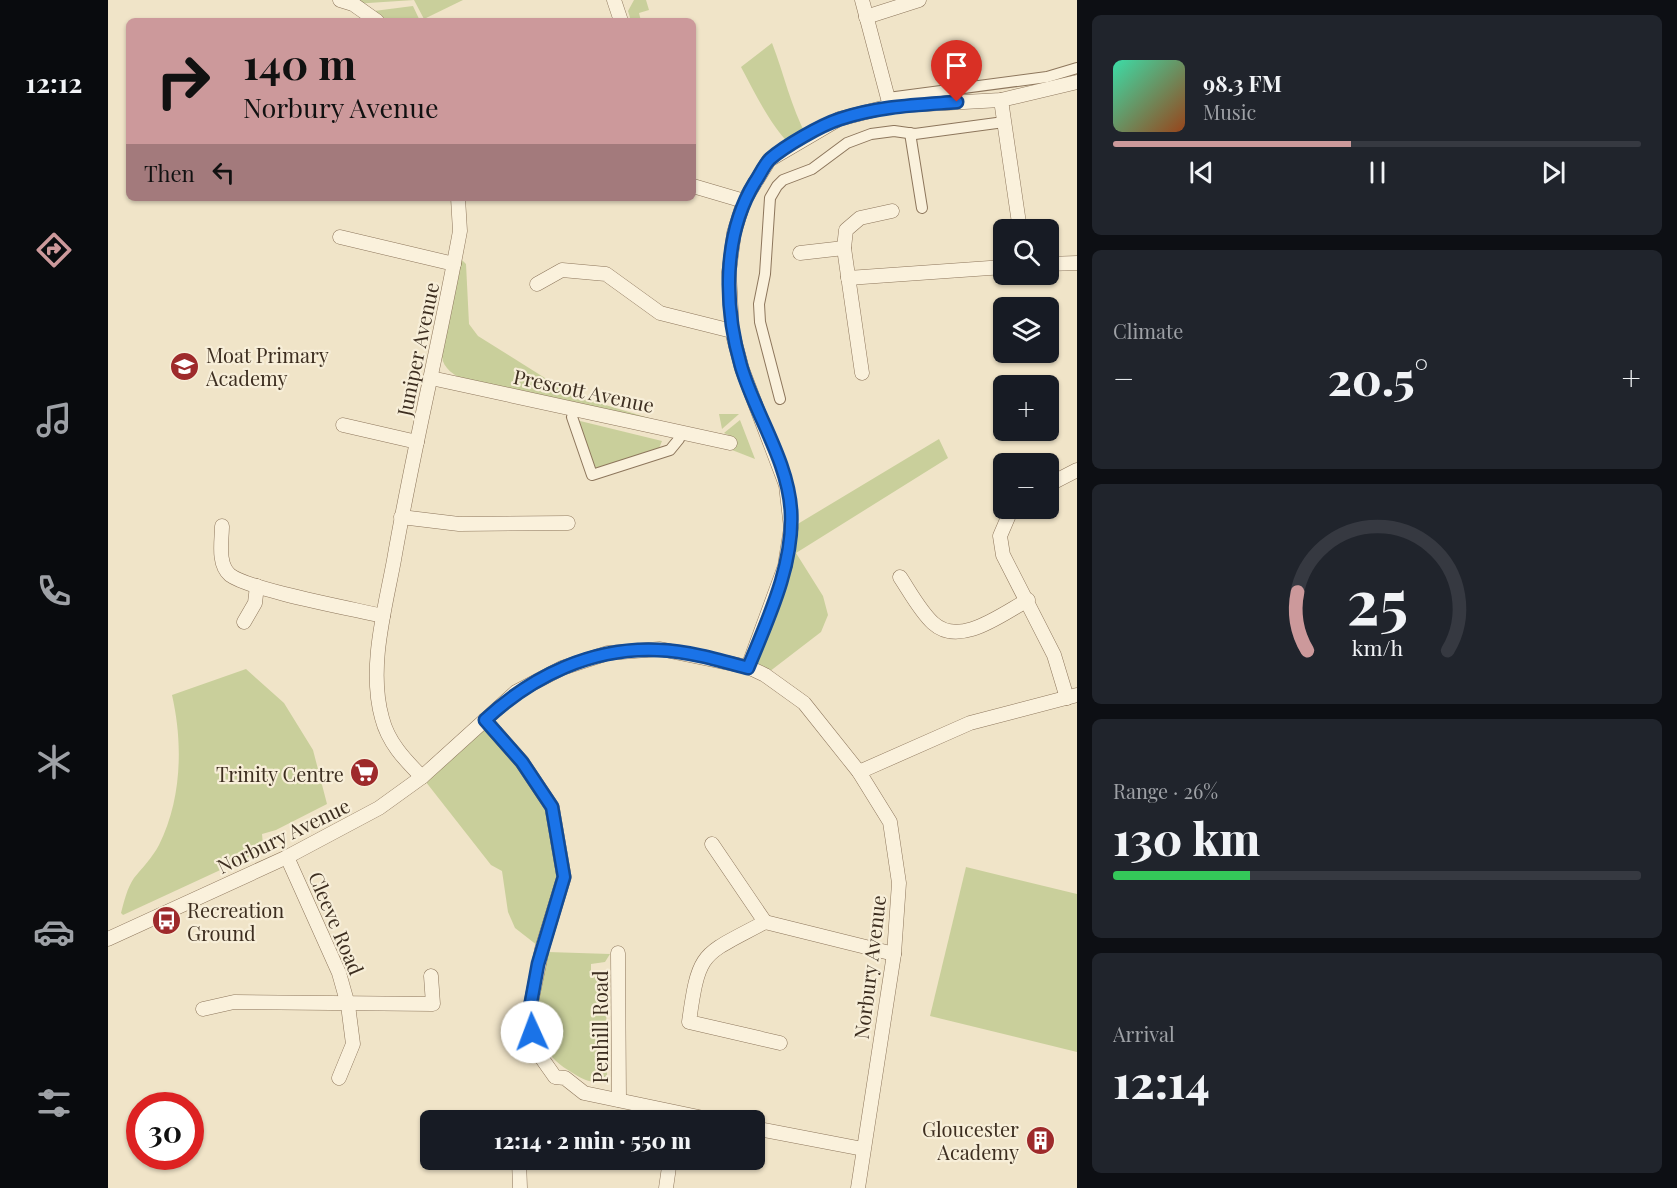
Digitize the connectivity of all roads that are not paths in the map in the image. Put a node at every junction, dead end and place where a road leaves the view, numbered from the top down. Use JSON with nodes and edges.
{"nodes":[{"id":1,"x":340,"y":0,"type":"edge"},
{"id":2,"x":614,"y":0,"type":"edge"},
{"id":3,"x":862,"y":0,"type":"edge"},
{"id":4,"x":919,"y":0,"type":"edge"},
{"id":5,"x":866,"y":17,"type":"junction"},
{"id":6,"x":373,"y":18,"type":"edge"},
{"id":7,"x":620,"y":18,"type":"edge"},
{"id":8,"x":1077,"y":68,"type":"edge"},
{"id":9,"x":1077,"y":82,"type":"edge"},
{"id":10,"x":1001,"y":100,"type":"junction"},
{"id":11,"x":889,"y":102,"type":"junction"},
{"id":12,"x":1004,"y":122,"type":"junction"},
{"id":13,"x":910,"y":133,"type":"junction"},
{"id":14,"x":696,"y":187,"type":"edge"},
{"id":15,"x":458,"y":201,"type":"edge"},
{"id":16,"x":744,"y":201,"type":"junction"},
{"id":17,"x":922,"y":208,"type":"dead end"},
{"id":18,"x":892,"y":211,"type":"dead end"},
{"id":19,"x":1018,"y":219,"type":"edge"},
{"id":20,"x":340,"y":237,"type":"dead end"},
{"id":21,"x":844,"y":248,"type":"junction"},
{"id":22,"x":800,"y":253,"type":"dead end"},
{"id":23,"x":1077,"y":263,"type":"edge"},
{"id":24,"x":454,"y":264,"type":"junction"},
{"id":25,"x":1059,"y":264,"type":"edge"},
{"id":26,"x":993,"y":268,"type":"edge"},
{"id":27,"x":848,"y":278,"type":"junction"},
{"id":28,"x":537,"y":284,"type":"dead end"},
{"id":29,"x":732,"y":331,"type":"junction"},
{"id":30,"x":862,"y":373,"type":"dead end"},
{"id":31,"x":431,"y":378,"type":"junction"},
{"id":32,"x":780,"y":399,"type":"dead end"},
{"id":33,"x":572,"y":417,"type":"dead end"},
{"id":34,"x":343,"y":425,"type":"dead end"},
{"id":35,"x":679,"y":439,"type":"dead end"},
{"id":36,"x":417,"y":442,"type":"junction"},
{"id":37,"x":730,"y":443,"type":"dead end"},
{"id":38,"x":1077,"y":470,"type":"edge"},
{"id":39,"x":1059,"y":479,"type":"edge"},
{"id":40,"x":401,"y":517,"type":"junction"},
{"id":41,"x":1007,"y":519,"type":"edge"},
{"id":42,"x":568,"y":523,"type":"dead end"},
{"id":43,"x":222,"y":526,"type":"dead end"},
{"id":44,"x":900,"y":577,"type":"dead end"},
{"id":45,"x":257,"y":586,"type":"junction"},
{"id":46,"x":1028,"y":600,"type":"junction"},
{"id":47,"x":383,"y":616,"type":"junction"},
{"id":48,"x":244,"y":622,"type":"dead end"},
{"id":49,"x":748,"y":668,"type":"junction"},
{"id":50,"x":1072,"y":697,"type":"edge"},
{"id":51,"x":485,"y":720,"type":"junction"},
{"id":52,"x":859,"y":772,"type":"junction"},
{"id":53,"x":422,"y":777,"type":"junction"},
{"id":54,"x":712,"y":844,"type":"dead end"},
{"id":55,"x":287,"y":857,"type":"junction"},
{"id":56,"x":765,"y":922,"type":"junction"},
{"id":57,"x":108,"y":939,"type":"edge"},
{"id":58,"x":618,"y":953,"type":"dead end"},
{"id":59,"x":894,"y":954,"type":"junction"},
{"id":60,"x":431,"y":976,"type":"dead end"},
{"id":61,"x":348,"y":1005,"type":"junction"},
{"id":62,"x":203,"y":1009,"type":"dead end"},
{"id":63,"x":780,"y":1043,"type":"dead end"},
{"id":64,"x":339,"y":1078,"type":"dead end"},
{"id":65,"x":619,"y":1100,"type":"junction"},
{"id":66,"x":653,"y":1110,"type":"edge"},
{"id":67,"x":765,"y":1130,"type":"edge"},
{"id":68,"x":863,"y":1149,"type":"junction"},
{"id":69,"x":519,"y":1170,"type":"edge"},
{"id":70,"x":669,"y":1170,"type":"edge"},
{"id":71,"x":520,"y":1188,"type":"edge"},
{"id":72,"x":666,"y":1188,"type":"edge"},
{"id":73,"x":858,"y":1188,"type":"edge"}],
"edges":[{"from":1,"to":6,"type":"street"},
{"from":2,"to":7,"type":"street"},
{"from":3,"to":5,"type":"street"},
{"from":4,"to":5,"type":"street"},
{"from":5,"to":11,"type":"street"},
{"from":8,"to":11,"type":"street"},
{"from":9,"to":10,"type":"street"},
{"from":10,"to":11,"type":"street"},
{"from":10,"to":12,"type":"street"},
{"from":11,"to":16,"type":"street"},
{"from":12,"to":13,"type":"street"},
{"from":12,"to":19,"type":"street"},
{"from":13,"to":17,"type":"street"},
{"from":13,"to":32,"type":"street"},
{"from":14,"to":16,"type":"street"},
{"from":15,"to":24,"type":"street","name":"Juniper Avenue"},
{"from":16,"to":29,"type":"street"},
{"from":18,"to":21,"type":"street"},
{"from":20,"to":24,"type":"street","name":"Juniper Avenue"},
{"from":21,"to":22,"type":"street"},
{"from":21,"to":27,"type":"street"},
{"from":23,"to":25,"type":"street"},
{"from":24,"to":31,"type":"street","name":"Juniper Avenue"},
{"from":26,"to":27,"type":"street"},
{"from":27,"to":30,"type":"street"},
{"from":28,"to":29,"type":"street"},
{"from":29,"to":49,"type":"street"},
{"from":31,"to":36,"type":"street","name":"Juniper Avenue"},
{"from":31,"to":37,"type":"street","name":"Prescott Avenue"},
{"from":33,"to":35,"type":"street"},
{"from":34,"to":36,"type":"street","name":"Juniper Avenue"},
{"from":36,"to":40,"type":"street","name":"Juniper Avenue"},
{"from":38,"to":39,"type":"street"},
{"from":40,"to":42,"type":"street"},
{"from":40,"to":47,"type":"street","name":"Juniper Avenue"},
{"from":41,"to":46,"type":"street"},
{"from":43,"to":45,"type":"street"},
{"from":44,"to":46,"type":"street"},
{"from":45,"to":47,"type":"street"},
{"from":45,"to":48,"type":"street"},
{"from":46,"to":50,"type":"street"},
{"from":47,"to":53,"type":"street","name":"Juniper Avenue"},
{"from":49,"to":51,"type":"street","name":"Norbury Avenue"},
{"from":49,"to":52,"type":"street","name":"Norbury Avenue"},
{"from":50,"to":52,"type":"street"},
{"from":51,"to":53,"type":"street","name":"Norbury Avenue"},
{"from":51,"to":65,"type":"street","name":"Penhill Road"},
{"from":52,"to":59,"type":"street","name":"Norbury Avenue"},
{"from":53,"to":55,"type":"street","name":"Norbury Avenue"},
{"from":54,"to":56,"type":"street"},
{"from":55,"to":57,"type":"street","name":"Norbury Avenue"},
{"from":55,"to":61,"type":"street","name":"Cleeve Road"},
{"from":56,"to":59,"type":"street"},
{"from":56,"to":63,"type":"street"},
{"from":58,"to":65,"type":"street","name":"Penhill Road"},
{"from":59,"to":68,"type":"street","name":"Norbury Avenue"},
{"from":60,"to":61,"type":"street"},
{"from":61,"to":62,"type":"street","name":"Cleeve Road"},
{"from":61,"to":64,"type":"street","name":"Cleeve Road"},
{"from":65,"to":66,"type":"street","name":"Penhill Road"},
{"from":67,"to":68,"type":"street"},
{"from":68,"to":73,"type":"street","name":"Norbury Avenue"},
{"from":69,"to":71,"type":"street"},
{"from":70,"to":72,"type":"street"}]}
